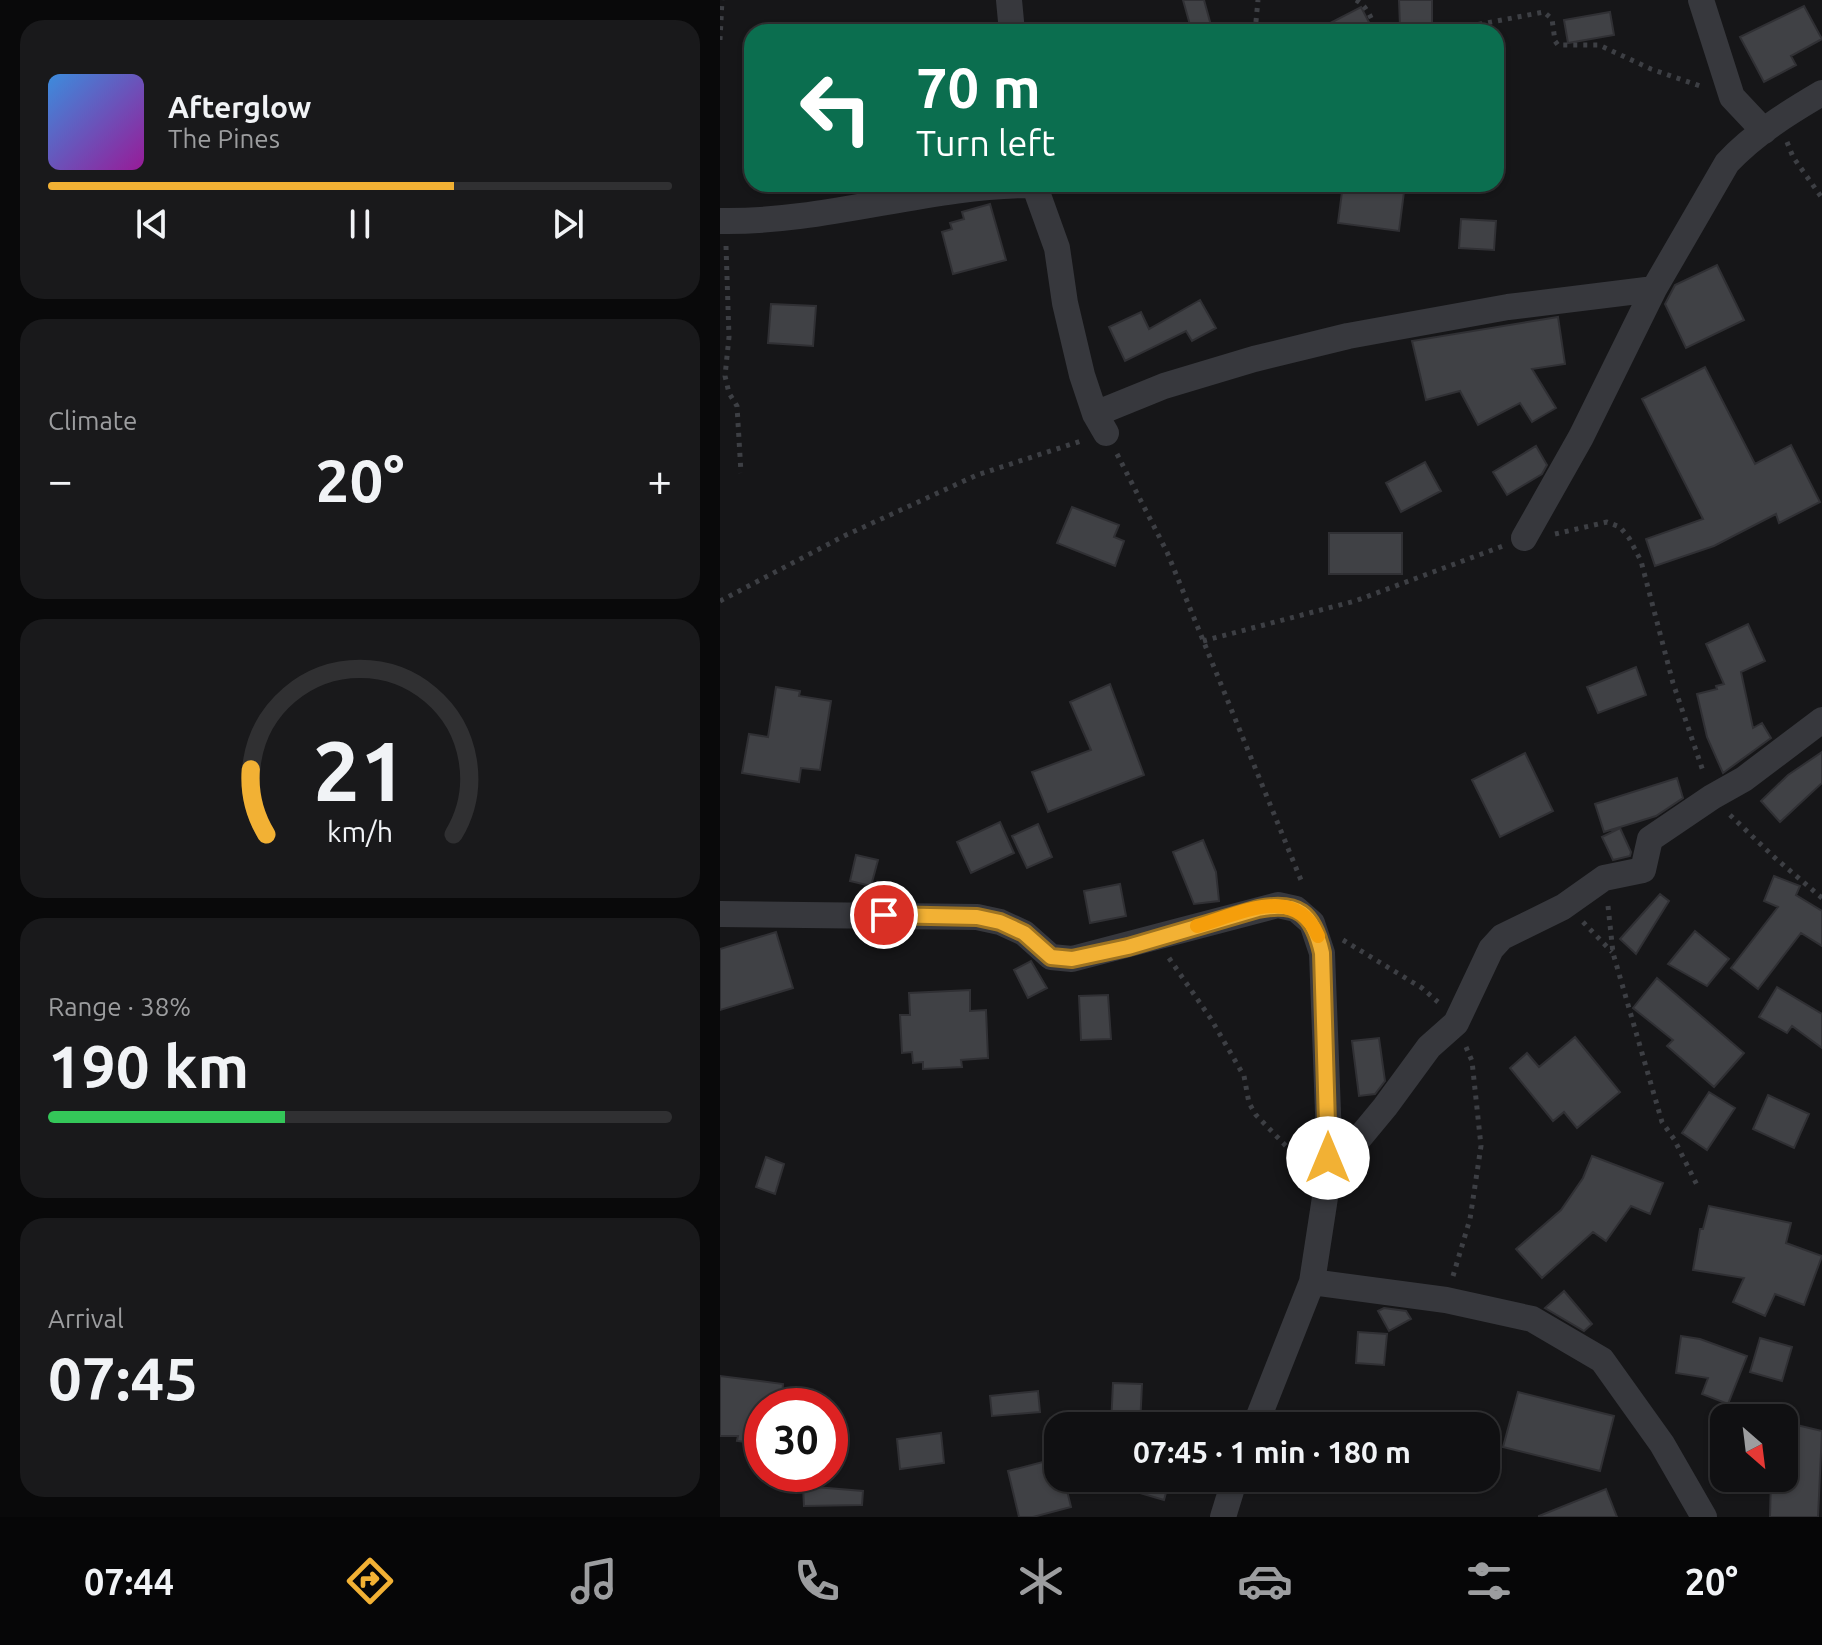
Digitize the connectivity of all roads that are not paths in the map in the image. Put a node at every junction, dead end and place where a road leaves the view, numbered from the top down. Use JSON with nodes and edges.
{"nodes":[{"id":1,"x":1009,"y":0,"type":"edge"},
{"id":2,"x":1701,"y":0,"type":"edge"},
{"id":3,"x":1011,"y":24,"type":"edge"},
{"id":4,"x":1822,"y":93,"type":"edge"},
{"id":5,"x":1764,"y":131,"type":"junction"},
{"id":6,"x":941,"y":192,"type":"edge"},
{"id":7,"x":1037,"y":192,"type":"edge"},
{"id":8,"x":723,"y":221,"type":"edge"},
{"id":9,"x":1654,"y":289,"type":"junction"},
{"id":10,"x":1524,"y":538,"type":"road end"},
{"id":11,"x":1822,"y":720,"type":"edge"},
{"id":12,"x":720,"y":914,"type":"edge"},
{"id":13,"x":1327,"y":1177,"type":"junction"},
{"id":14,"x":1312,"y":1282,"type":"junction"},
{"id":15,"x":1261,"y":1412,"type":"edge"},
{"id":16,"x":1231,"y":1492,"type":"edge"},
{"id":17,"x":1223,"y":1517,"type":"edge"},
{"id":18,"x":1704,"y":1517,"type":"edge"}],
"edges":[{"from":1,"to":3,"type":"street"},
{"from":2,"to":5,"type":"street"},
{"from":4,"to":5,"type":"street"},
{"from":5,"to":9,"type":"street"},
{"from":6,"to":8,"type":"street"},
{"from":7,"to":9,"type":"street"},
{"from":9,"to":10,"type":"street"},
{"from":11,"to":13,"type":"street"},
{"from":12,"to":13,"type":"street"},
{"from":13,"to":14,"type":"street"},
{"from":14,"to":15,"type":"street"},
{"from":14,"to":18,"type":"street"},
{"from":16,"to":17,"type":"street"}]}
